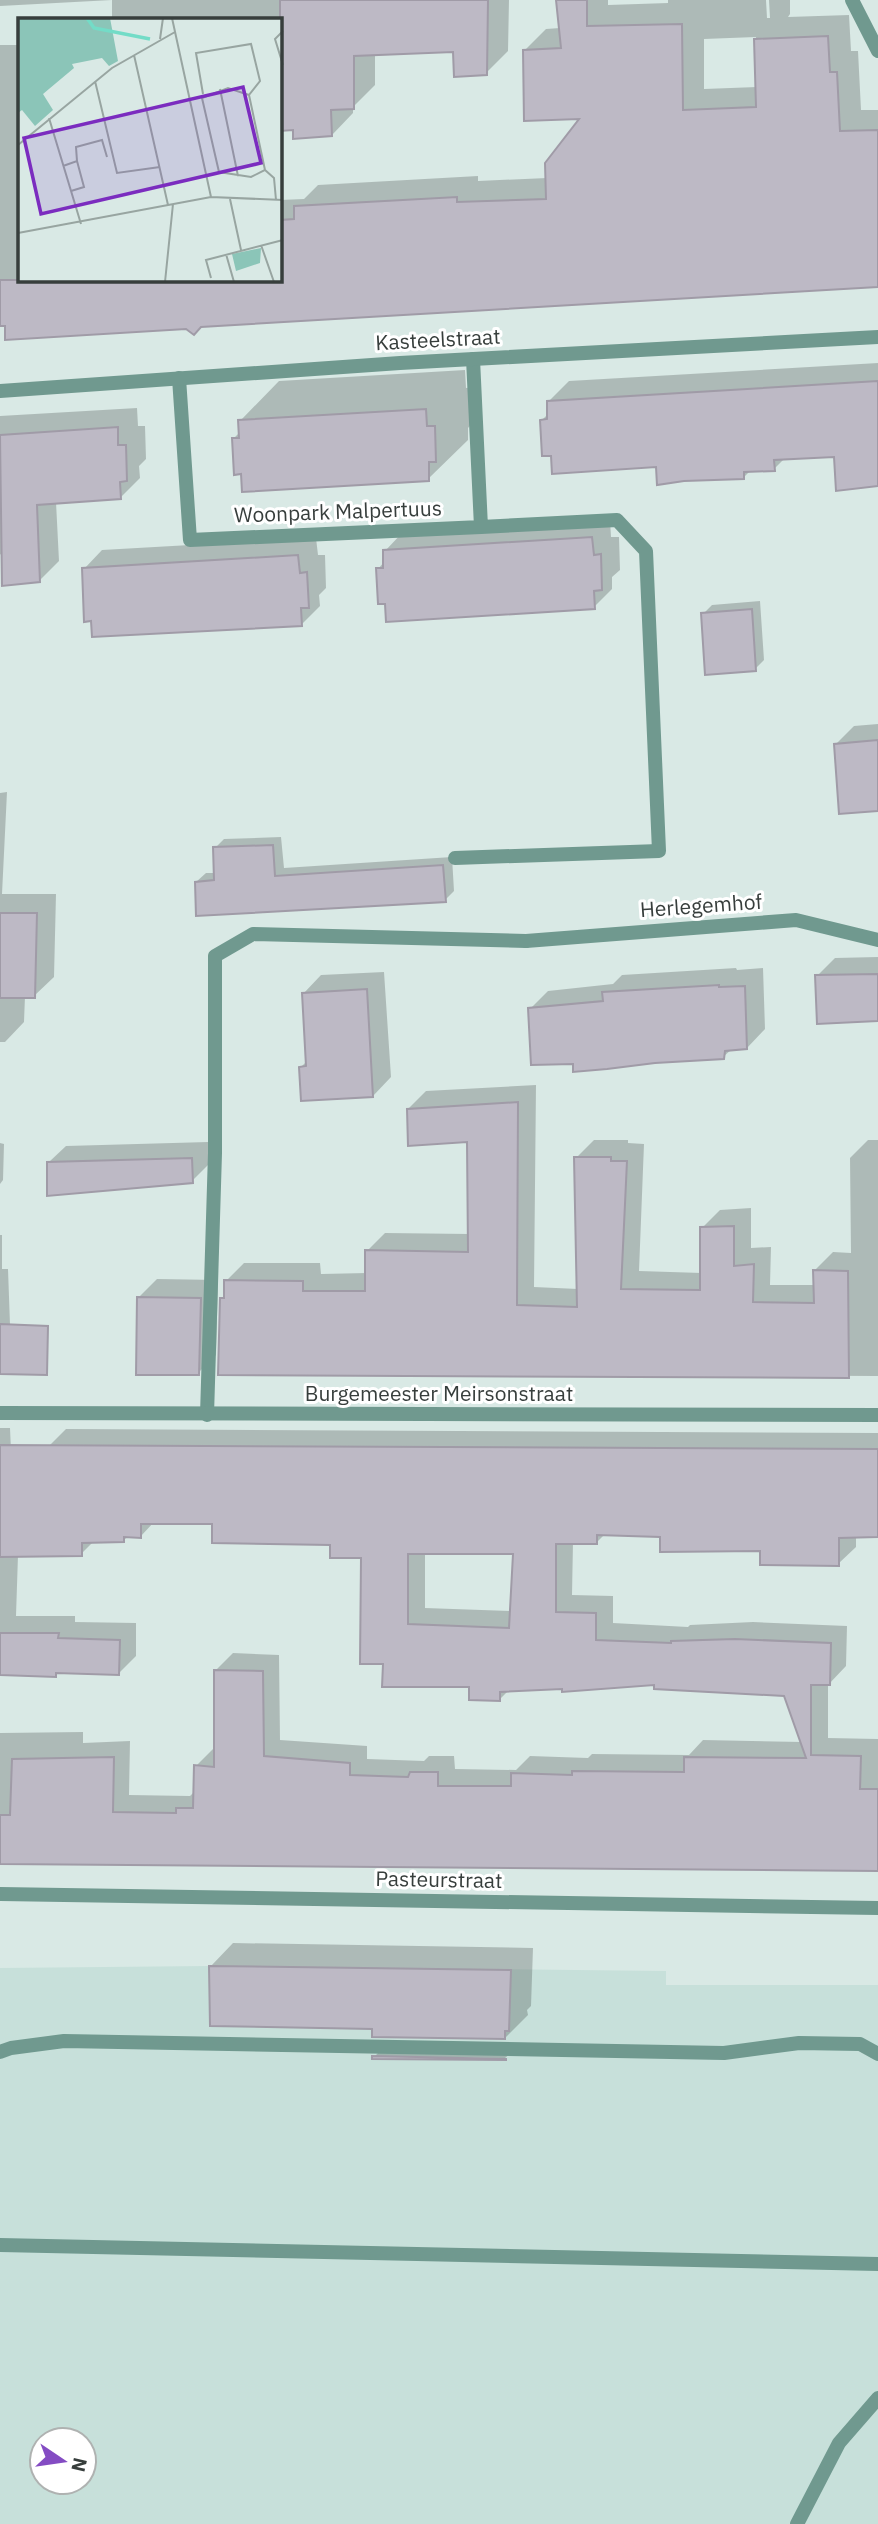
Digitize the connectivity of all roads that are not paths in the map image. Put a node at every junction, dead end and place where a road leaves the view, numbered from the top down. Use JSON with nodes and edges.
{"nodes":[{"id":1,"x":852,"y":0,"type":"edge"},
{"id":2,"x":878,"y":51,"type":"edge"},
{"id":3,"x":878,"y":337,"type":"edge"},
{"id":4,"x":473,"y":359,"type":"junction"},
{"id":5,"x":179,"y":378,"type":"junction"},
{"id":6,"x":0,"y":391,"type":"edge"},
{"id":7,"x":481,"y":527,"type":"junction"},
{"id":8,"x":455,"y":858,"type":"dead end"},
{"id":9,"x":878,"y":940,"type":"edge"},
{"id":10,"x":0,"y":1413,"type":"edge"},
{"id":11,"x":207,"y":1415,"type":"junction"},
{"id":12,"x":878,"y":1415,"type":"edge"},
{"id":13,"x":0,"y":1894,"type":"edge"},
{"id":14,"x":878,"y":1908,"type":"edge"},
{"id":15,"x":0,"y":2052,"type":"edge"},
{"id":16,"x":878,"y":2054,"type":"edge"},
{"id":17,"x":0,"y":2245,"type":"edge"},
{"id":18,"x":878,"y":2264,"type":"edge"},
{"id":19,"x":878,"y":2398,"type":"edge"},
{"id":20,"x":797,"y":2524,"type":"edge"}],
"edges":[{"from":1,"to":2,"type":"street"},
{"from":3,"to":4,"type":"street","name":"Kasteelstraat"},
{"from":4,"to":5,"type":"street","name":"Kasteelstraat"},
{"from":4,"to":7,"type":"street"},
{"from":5,"to":6,"type":"street","name":"Kasteelstraat"},
{"from":5,"to":7,"type":"street","name":"Woonpark Malpertuus"},
{"from":7,"to":8,"type":"street"},
{"from":9,"to":11,"type":"street","name":"Herlegemhof"},
{"from":10,"to":11,"type":"street","name":"Burgemeester Meirsonstraat"},
{"from":11,"to":12,"type":"street","name":"Burgemeester Meirsonstraat"},
{"from":13,"to":14,"type":"street","name":"Pasteurstraat"},
{"from":15,"to":16,"type":"street"},
{"from":17,"to":18,"type":"street"},
{"from":19,"to":20,"type":"street"}]}
